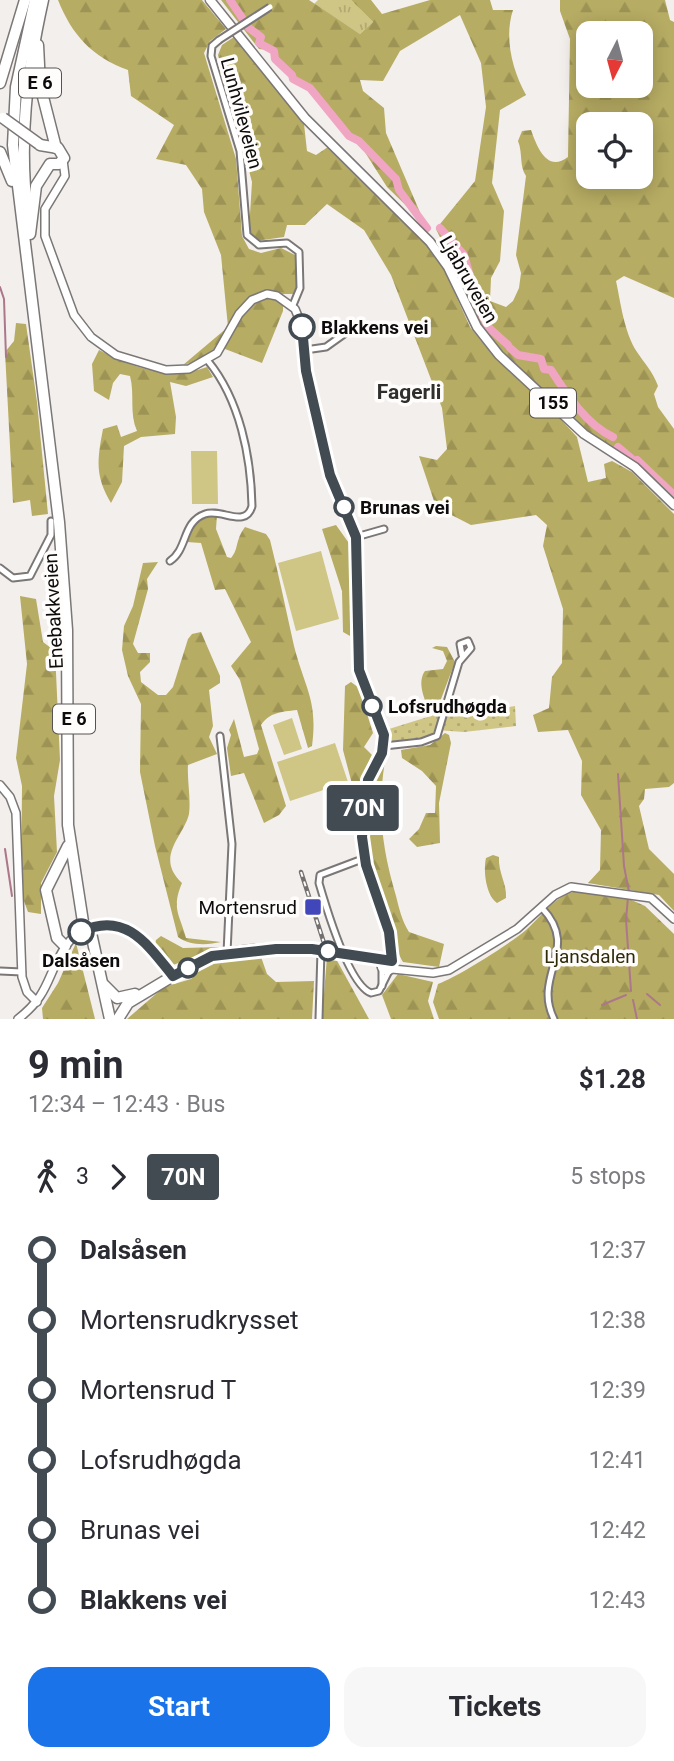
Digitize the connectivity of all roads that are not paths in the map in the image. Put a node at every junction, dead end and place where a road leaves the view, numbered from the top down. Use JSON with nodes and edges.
{"nodes":[{"id":1,"x":25,"y":0,"type":"edge"},
{"id":2,"x":35,"y":0,"type":"edge"},
{"id":3,"x":43,"y":0,"type":"edge"},
{"id":4,"x":211,"y":0,"type":"edge"},
{"id":5,"x":217,"y":0,"type":"edge"},
{"id":6,"x":276,"y":0,"type":"edge"},
{"id":7,"x":39,"y":16,"type":"junction"},
{"id":8,"x":228,"y":21,"type":"junction"},
{"id":9,"x":0,"y":83,"type":"edge"},
{"id":10,"x":20,"y":102,"type":"junction"},
{"id":11,"x":1,"y":117,"type":"edge"},
{"id":12,"x":0,"y":152,"type":"edge"},
{"id":13,"x":54,"y":157,"type":"junction"},
{"id":14,"x":22,"y":200,"type":"junction"},
{"id":15,"x":30,"y":234,"type":"junction"},
{"id":16,"x":293,"y":305,"type":"junction"},
{"id":17,"x":347,"y":332,"type":"dead end"},
{"id":18,"x":305,"y":350,"type":"junction"},
{"id":19,"x":208,"y":361,"type":"junction"},
{"id":20,"x":673,"y":504,"type":"edge"},
{"id":21,"x":51,"y":521,"type":"dead end"},
{"id":22,"x":384,"y":529,"type":"dead end"},
{"id":23,"x":356,"y":537,"type":"junction"},
{"id":24,"x":170,"y":561,"type":"dead end"},
{"id":25,"x":0,"y":568,"type":"edge"},
{"id":26,"x":66,"y":568,"type":"junction"},
{"id":27,"x":67,"y":581,"type":"junction"},
{"id":28,"x":462,"y":655,"type":"dead end"},
{"id":29,"x":220,"y":736,"type":"dead end"},
{"id":30,"x":384,"y":746,"type":"junction"},
{"id":31,"x":0,"y":785,"type":"edge"},
{"id":32,"x":69,"y":843,"type":"junction"},
{"id":33,"x":365,"y":858,"type":"junction"},
{"id":34,"x":55,"y":874,"type":"junction"},
{"id":35,"x":75,"y":885,"type":"junction"},
{"id":36,"x":542,"y":908,"type":"junction"},
{"id":37,"x":674,"y":919,"type":"edge"},
{"id":38,"x":85,"y":921,"type":"junction"},
{"id":39,"x":88,"y":934,"type":"junction"},
{"id":40,"x":67,"y":944,"type":"junction"},
{"id":41,"x":321,"y":950,"type":"junction"},
{"id":42,"x":227,"y":953,"type":"junction"},
{"id":43,"x":387,"y":965,"type":"junction"},
{"id":44,"x":0,"y":971,"type":"edge"},
{"id":45,"x":22,"y":972,"type":"junction"},
{"id":46,"x":173,"y":976,"type":"junction"},
{"id":47,"x":102,"y":983,"type":"junction"},
{"id":48,"x":142,"y":992,"type":"junction"},
{"id":49,"x":37,"y":1002,"type":"junction"},
{"id":50,"x":18,"y":1019,"type":"edge"},
{"id":51,"x":104,"y":1019,"type":"edge"},
{"id":52,"x":110,"y":1019,"type":"edge"},
{"id":53,"x":118,"y":1019,"type":"edge"},
{"id":54,"x":319,"y":1019,"type":"edge"},
{"id":55,"x":554,"y":1019,"type":"edge"}],
"edges":[{"from":1,"to":9,"type":"highway","number":"E 6"},
{"from":2,"to":10,"type":"highway","number":"E 6"},
{"from":3,"to":7,"type":"highway","number":"E 6"},
{"from":4,"to":8,"type":"main road","name":"Ljabruveien","number":"155"},
{"from":5,"to":8,"type":"main road","name":"Ljabruveien","number":"155"},
{"from":6,"to":16,"type":"street","name":"Lunhvileveien","bridge":true},
{"from":7,"to":10,"type":"highway","number":"E 6"},
{"from":7,"to":13,"type":"highway","number":"E 6"},
{"from":8,"to":20,"type":"main road","name":"Ljabruveien","number":"155"},
{"from":10,"to":14,"type":"highway","number":"E 6"},
{"from":11,"to":13,"type":"highway","number":"E 6","bridge":true},
{"from":12,"to":14,"type":"highway","number":"E 6"},
{"from":13,"to":15,"type":"highway","number":"E 6"},
{"from":13,"to":19,"type":"street"},
{"from":14,"to":15,"type":"highway","name":"Enebakkveien","number":"E 6"},
{"from":14,"to":26,"type":"highway","name":"Enebakkveien","number":"E 6"},
{"from":15,"to":26,"type":"highway","name":"Enebakkveien","number":"E 6"},
{"from":16,"to":18,"type":"street"},
{"from":16,"to":19,"type":"street"},
{"from":17,"to":18,"type":"street"},
{"from":18,"to":23,"type":"street"},
{"from":19,"to":24,"type":"street"},
{"from":21,"to":25,"type":"street"},
{"from":22,"to":23,"type":"street"},
{"from":23,"to":30,"type":"street"},
{"from":26,"to":27,"type":"highway","name":"Enebakkveien","number":"E 6"},
{"from":27,"to":32,"type":"highway","name":"Enebakkveien","number":"E 6"},
{"from":27,"to":38,"type":"highway","name":"Enebakkveien","number":"E 6"},
{"from":28,"to":30,"type":"street"},
{"from":29,"to":42,"type":"street"},
{"from":30,"to":33,"type":"street"},
{"from":31,"to":45,"type":"street"},
{"from":32,"to":34,"type":"highway"},
{"from":32,"to":35,"type":"highway","name":"Enebakkveien","number":"E 6"},
{"from":33,"to":43,"type":"street"},
{"from":33,"to":43,"type":"street"},
{"from":34,"to":35,"type":"highway"},
{"from":34,"to":40,"type":"highway"},
{"from":35,"to":38,"type":"highway","name":"Enebakkveien","number":"E 6"},
{"from":36,"to":37,"type":"street"},
{"from":36,"to":43,"type":"street"},
{"from":36,"to":55,"type":"street"},
{"from":38,"to":39,"type":"highway","name":"Enebakkveien","number":"E 6","bridge":true},
{"from":39,"to":47,"type":"highway","name":"Enebakkveien","number":"E 6"},
{"from":39,"to":51,"type":"highway","name":"Enebakkveien","number":"E 6"},
{"from":40,"to":46,"type":"street"},
{"from":40,"to":49,"type":"street"},
{"from":41,"to":42,"type":"street"},
{"from":41,"to":43,"type":"street","bridge":true},
{"from":41,"to":54,"type":"street"},
{"from":42,"to":46,"type":"street"},
{"from":44,"to":45,"type":"street"},
{"from":45,"to":49,"type":"street"},
{"from":46,"to":48,"type":"highway"},
{"from":47,"to":48,"type":"highway"},
{"from":47,"to":52,"type":"highway","name":"Enebakkveien","number":"E 6"},
{"from":48,"to":53,"type":"highway"},
{"from":49,"to":50,"type":"street"}]}
